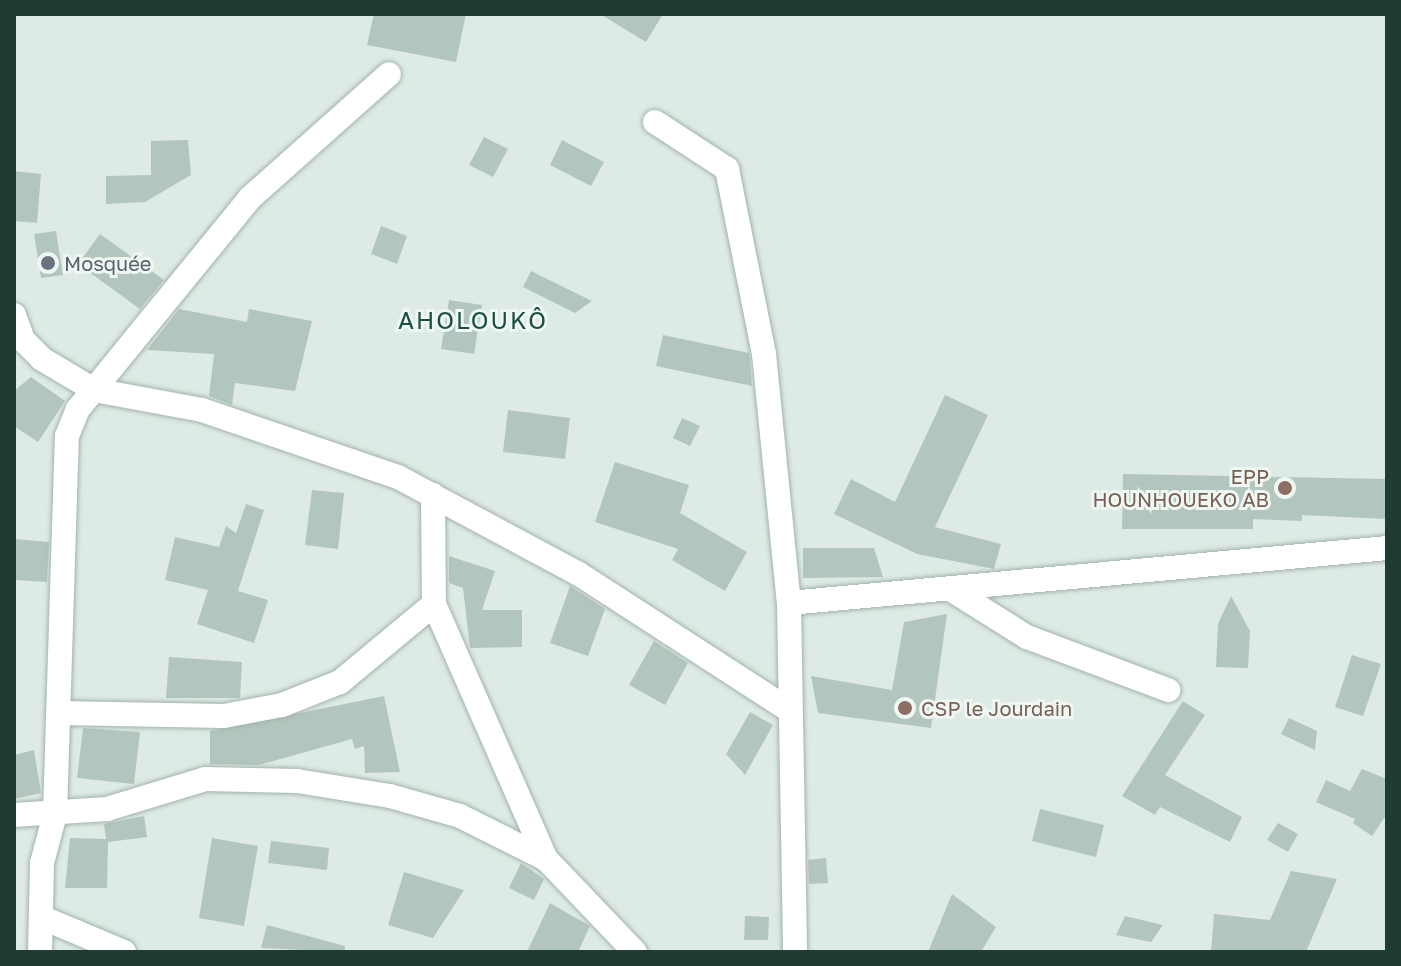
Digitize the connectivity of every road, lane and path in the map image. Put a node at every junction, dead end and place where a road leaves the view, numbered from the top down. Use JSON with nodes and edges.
{"nodes":[{"id":1,"x":389,"y":74,"type":"dead end"},
{"id":2,"x":655,"y":122,"type":"dead end"},
{"id":3,"x":14,"y":315,"type":"edge"},
{"id":4,"x":94,"y":390,"type":"junction"},
{"id":5,"x":433,"y":495,"type":"junction"},
{"id":6,"x":1387,"y":548,"type":"edge"},
{"id":7,"x":952,"y":590,"type":"junction"},
{"id":8,"x":789,"y":603,"type":"junction"},
{"id":9,"x":434,"y":604,"type":"junction"},
{"id":10,"x":1168,"y":690,"type":"dead end"},
{"id":11,"x":789,"y":710,"type":"junction"},
{"id":12,"x":58,"y":713,"type":"junction"},
{"id":13,"x":55,"y":814,"type":"junction"},
{"id":14,"x":14,"y":815,"type":"edge"},
{"id":15,"x":546,"y":859,"type":"junction"},
{"id":16,"x":43,"y":918,"type":"junction"},
{"id":17,"x":40,"y":952,"type":"edge"},
{"id":18,"x":124,"y":952,"type":"edge"},
{"id":19,"x":635,"y":952,"type":"edge"},
{"id":20,"x":795,"y":952,"type":"edge"}],
"edges":[{"from":1,"to":4,"type":"street"},
{"from":2,"to":8,"type":"street"},
{"from":3,"to":4,"type":"street"},
{"from":4,"to":5,"type":"street"},
{"from":4,"to":12,"type":"street"},
{"from":5,"to":9,"type":"street"},
{"from":5,"to":11,"type":"street"},
{"from":6,"to":7,"type":"street"},
{"from":7,"to":8,"type":"street"},
{"from":7,"to":10,"type":"street"},
{"from":8,"to":11,"type":"street"},
{"from":9,"to":12,"type":"street"},
{"from":9,"to":15,"type":"street"},
{"from":11,"to":20,"type":"street"},
{"from":12,"to":13,"type":"street"},
{"from":13,"to":14,"type":"street"},
{"from":13,"to":15,"type":"street"},
{"from":13,"to":16,"type":"street"},
{"from":15,"to":19,"type":"street"},
{"from":16,"to":17,"type":"street"},
{"from":16,"to":18,"type":"street"}]}
